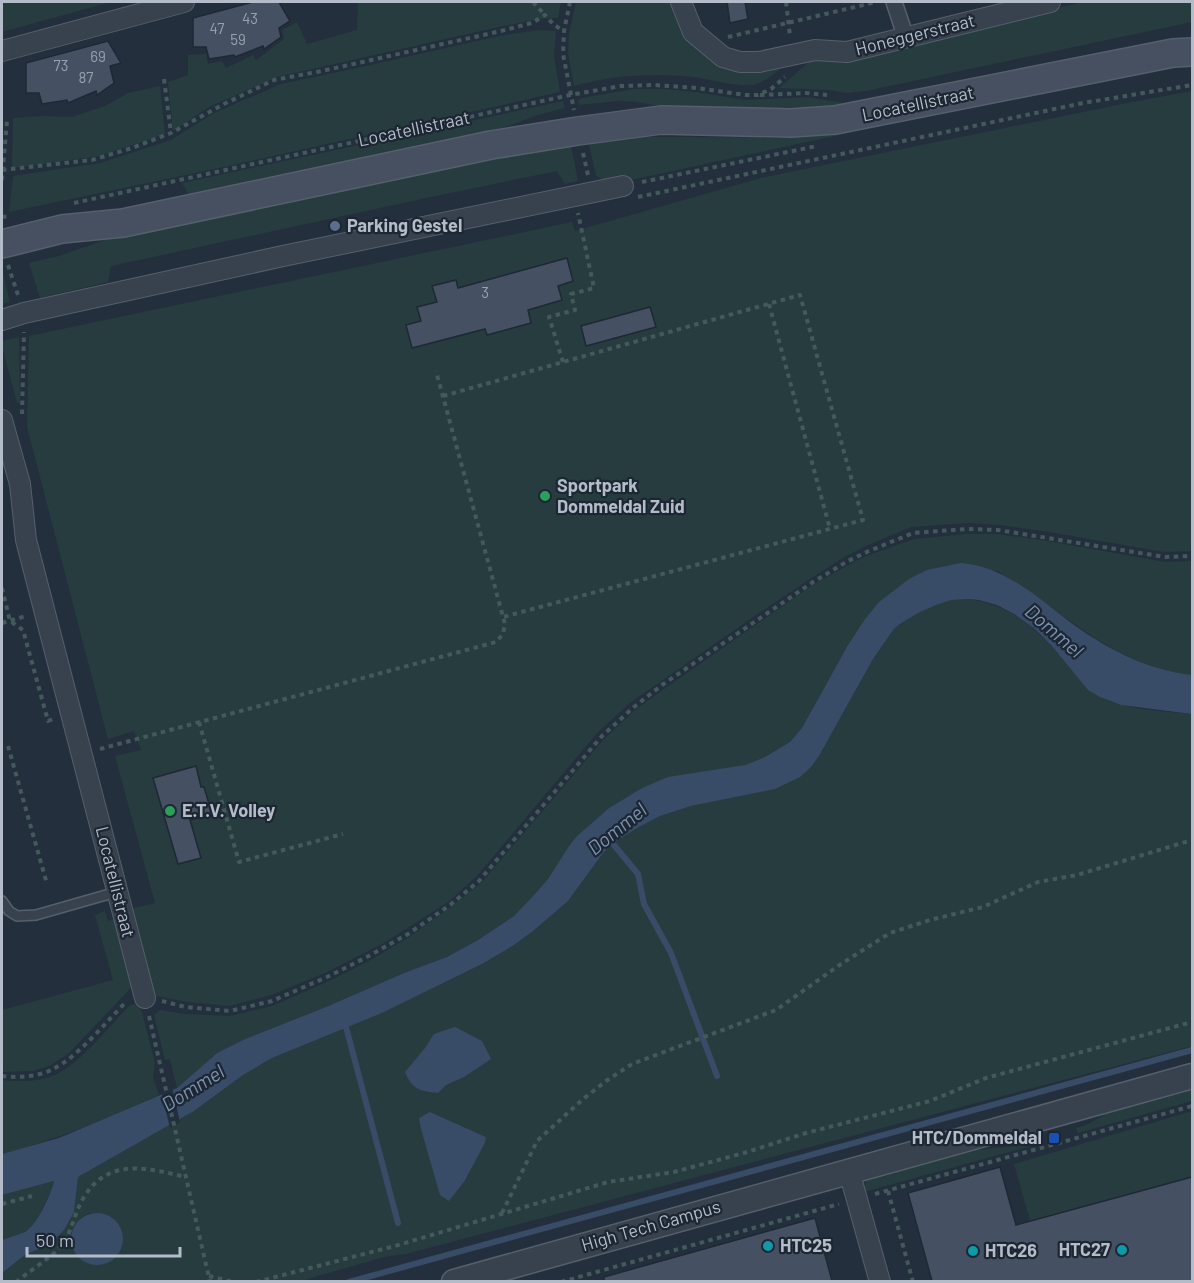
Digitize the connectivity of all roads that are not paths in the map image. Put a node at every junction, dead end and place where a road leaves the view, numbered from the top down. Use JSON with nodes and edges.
{"nodes":[{"id":1,"x":184,"y":2,"type":"edge"},
{"id":2,"x":681,"y":2,"type":"edge"},
{"id":3,"x":894,"y":2,"type":"edge"},
{"id":4,"x":1050,"y":2,"type":"edge"},
{"id":5,"x":906,"y":38,"type":"junction"},
{"id":6,"x":1186,"y":50,"type":"edge"},
{"id":7,"x":2,"y":51,"type":"edge"},
{"id":8,"x":630,"y":192,"type":"road end"},
{"id":9,"x":3,"y":255,"type":"edge"},
{"id":10,"x":2,"y":320,"type":"edge"},
{"id":11,"x":2,"y":420,"type":"edge"},
{"id":12,"x":106,"y":896,"type":"dead end"},
{"id":13,"x":2,"y":901,"type":"edge"},
{"id":14,"x":145,"y":998,"type":"road end"},
{"id":15,"x":1192,"y":1076,"type":"edge"},
{"id":16,"x":849,"y":1171,"type":"junction"},
{"id":17,"x":454,"y":1281,"type":"edge"},
{"id":18,"x":880,"y":1281,"type":"edge"}],
"edges":[{"from":1,"to":7,"type":"street"},
{"from":2,"to":5,"type":"street","name":"Honeggerstraat"},
{"from":3,"to":5,"type":"street"},
{"from":4,"to":5,"type":"street","name":"Honeggerstraat"},
{"from":6,"to":9,"type":"main road","name":"Locatellistraat"},
{"from":8,"to":10,"type":"street"},
{"from":11,"to":14,"type":"street","name":"Locatellistraat"},
{"from":12,"to":13,"type":"lane"},
{"from":15,"to":16,"type":"street","name":"High Tech Campus"},
{"from":16,"to":17,"type":"street","name":"High Tech Campus"},
{"from":16,"to":18,"type":"street"}]}
